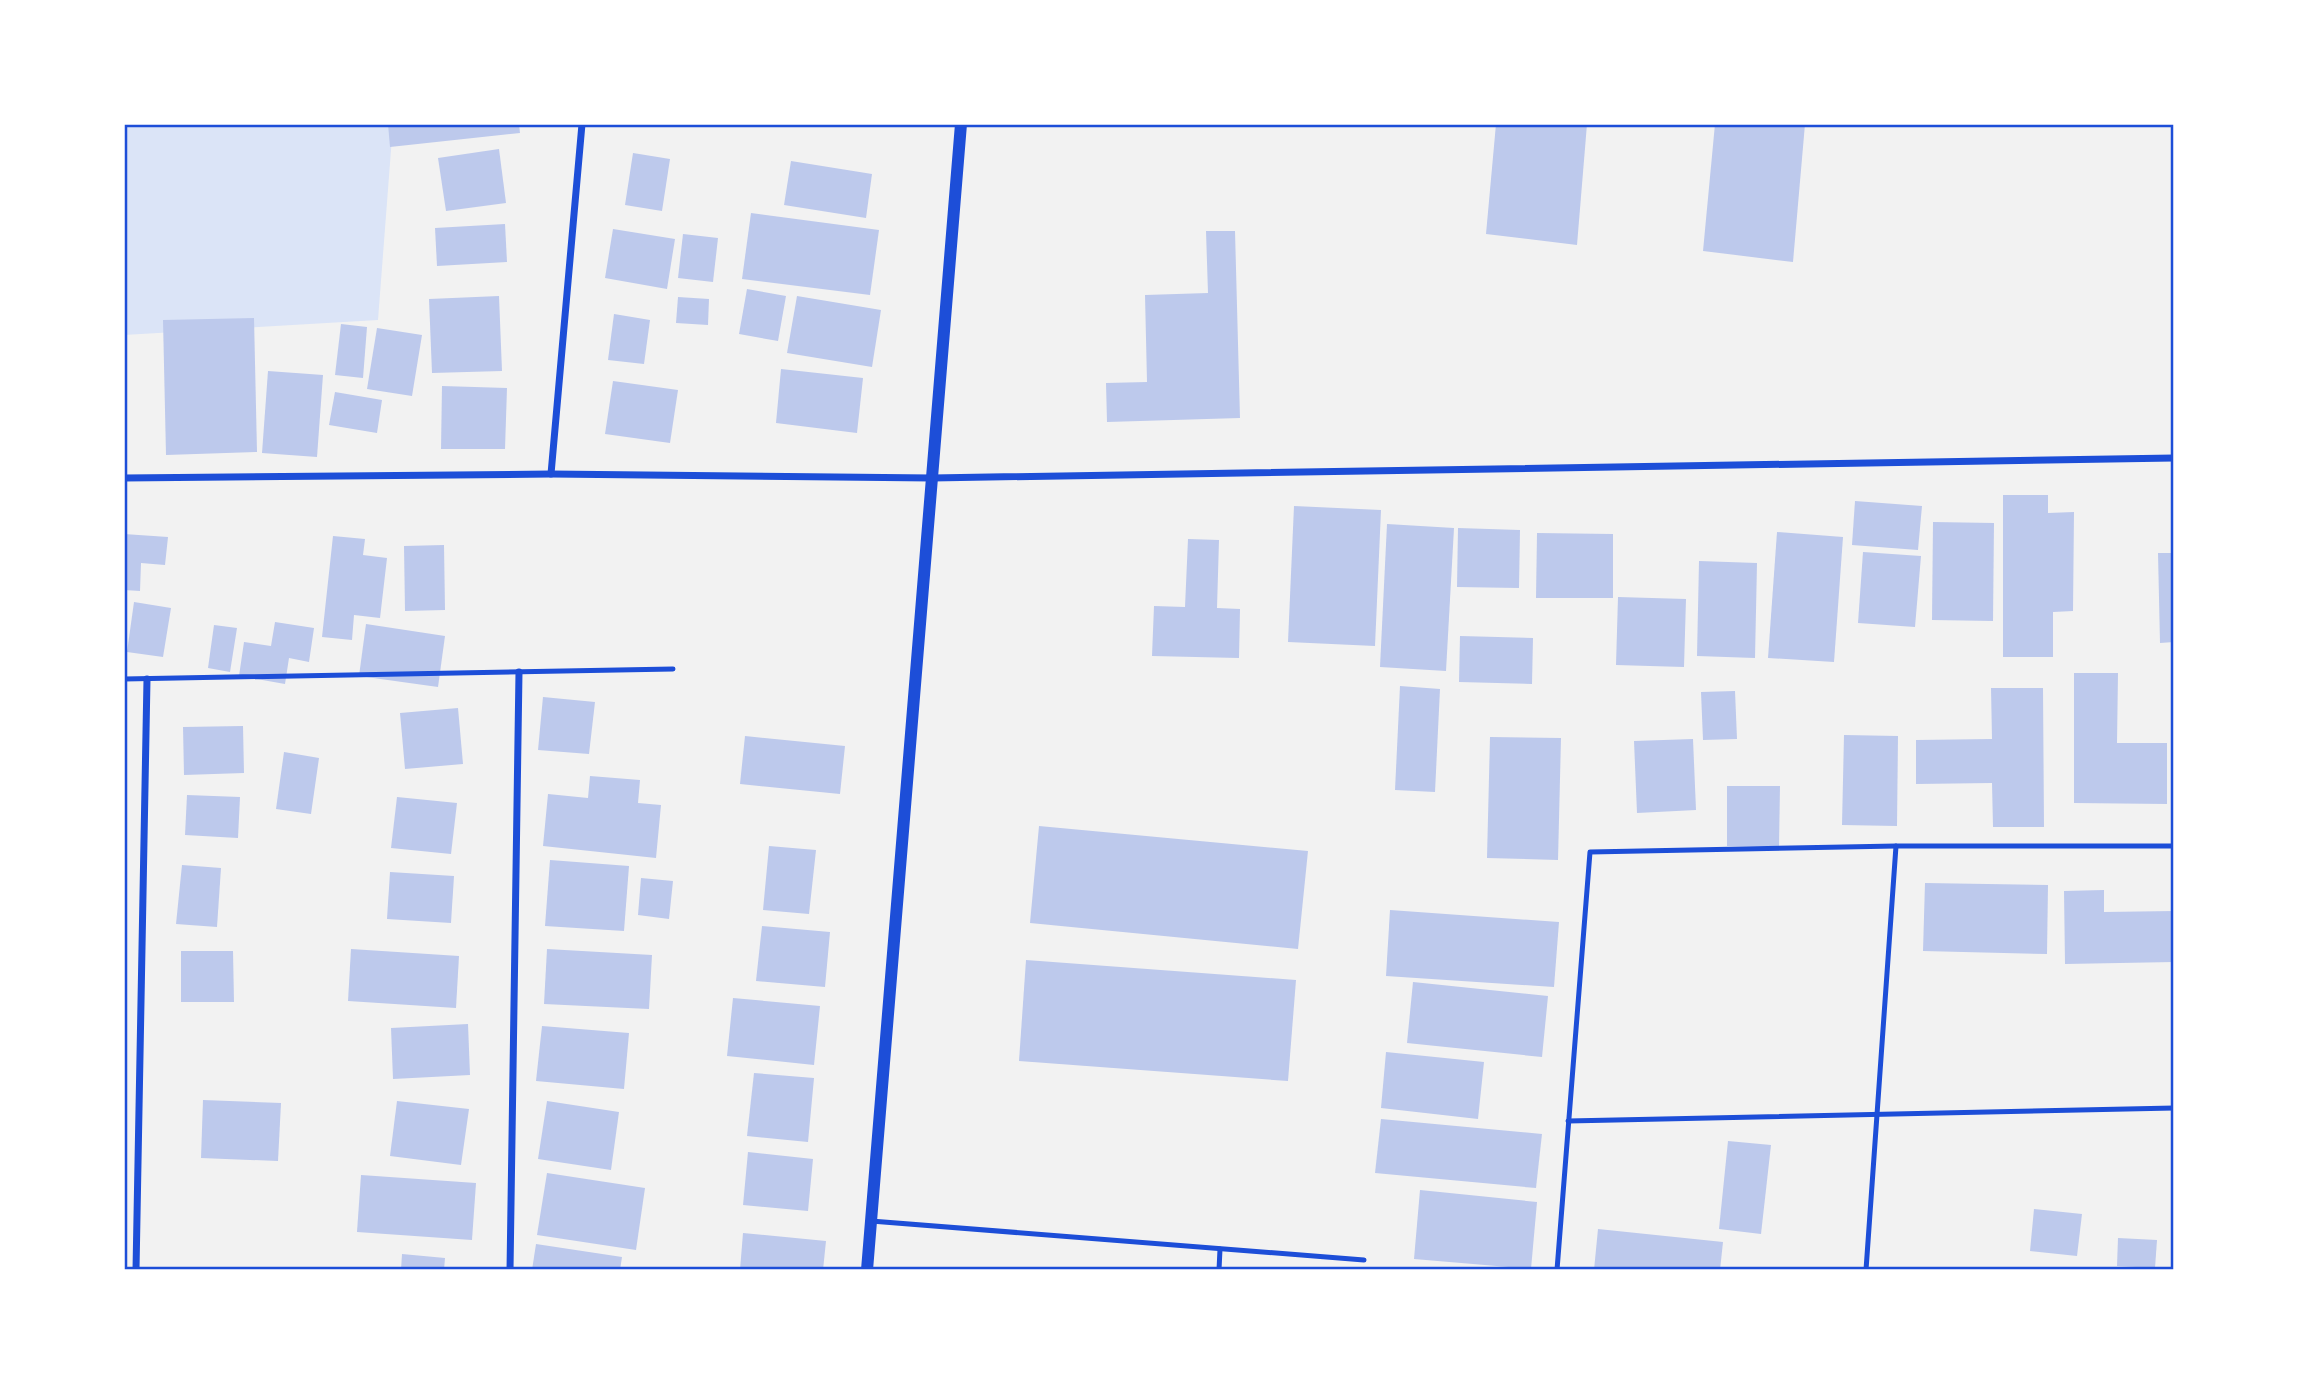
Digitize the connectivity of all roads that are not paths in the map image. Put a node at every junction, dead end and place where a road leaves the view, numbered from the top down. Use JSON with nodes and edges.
{"nodes":[{"id":1,"x":582,"y":124,"type":"edge"},
{"id":2,"x":961,"y":124,"type":"edge"},
{"id":3,"x":2174,"y":458,"type":"edge"},
{"id":4,"x":551,"y":474,"type":"junction"},
{"id":5,"x":124,"y":478,"type":"edge"},
{"id":6,"x":932,"y":478,"type":"junction"},
{"id":7,"x":673,"y":669,"type":"dead end"},
{"id":8,"x":519,"y":671,"type":"junction"},
{"id":9,"x":124,"y":679,"type":"edge"},
{"id":10,"x":147,"y":679,"type":"junction"},
{"id":11,"x":1896,"y":846,"type":"junction"},
{"id":12,"x":2174,"y":846,"type":"edge"},
{"id":13,"x":2174,"y":1108,"type":"edge"},
{"id":14,"x":1878,"y":1113,"type":"junction"},
{"id":15,"x":1568,"y":1121,"type":"junction"},
{"id":16,"x":871,"y":1221,"type":"junction"},
{"id":17,"x":1220,"y":1249,"type":"junction"},
{"id":18,"x":1363,"y":1260,"type":"dead end"},
{"id":19,"x":136,"y":1270,"type":"edge"},
{"id":20,"x":510,"y":1270,"type":"edge"},
{"id":21,"x":867,"y":1270,"type":"edge"},
{"id":22,"x":1219,"y":1270,"type":"edge"},
{"id":23,"x":1557,"y":1270,"type":"edge"},
{"id":24,"x":1866,"y":1270,"type":"edge"}],
"edges":[{"from":1,"to":4,"type":"street"},
{"from":2,"to":6,"type":"street"},
{"from":3,"to":6,"type":"street"},
{"from":4,"to":5,"type":"street"},
{"from":4,"to":6,"type":"street"},
{"from":6,"to":16,"type":"street"},
{"from":7,"to":8,"type":"lane"},
{"from":8,"to":10,"type":"lane"},
{"from":8,"to":20,"type":"street"},
{"from":9,"to":10,"type":"lane"},
{"from":10,"to":19,"type":"street"},
{"from":11,"to":12,"type":"lane"},
{"from":11,"to":14,"type":"lane"},
{"from":11,"to":15,"type":"lane"},
{"from":13,"to":14,"type":"lane"},
{"from":14,"to":15,"type":"lane"},
{"from":14,"to":24,"type":"lane"},
{"from":15,"to":23,"type":"lane"},
{"from":16,"to":17,"type":"lane"},
{"from":16,"to":21,"type":"street"},
{"from":17,"to":18,"type":"lane"},
{"from":17,"to":22,"type":"lane"}]}
